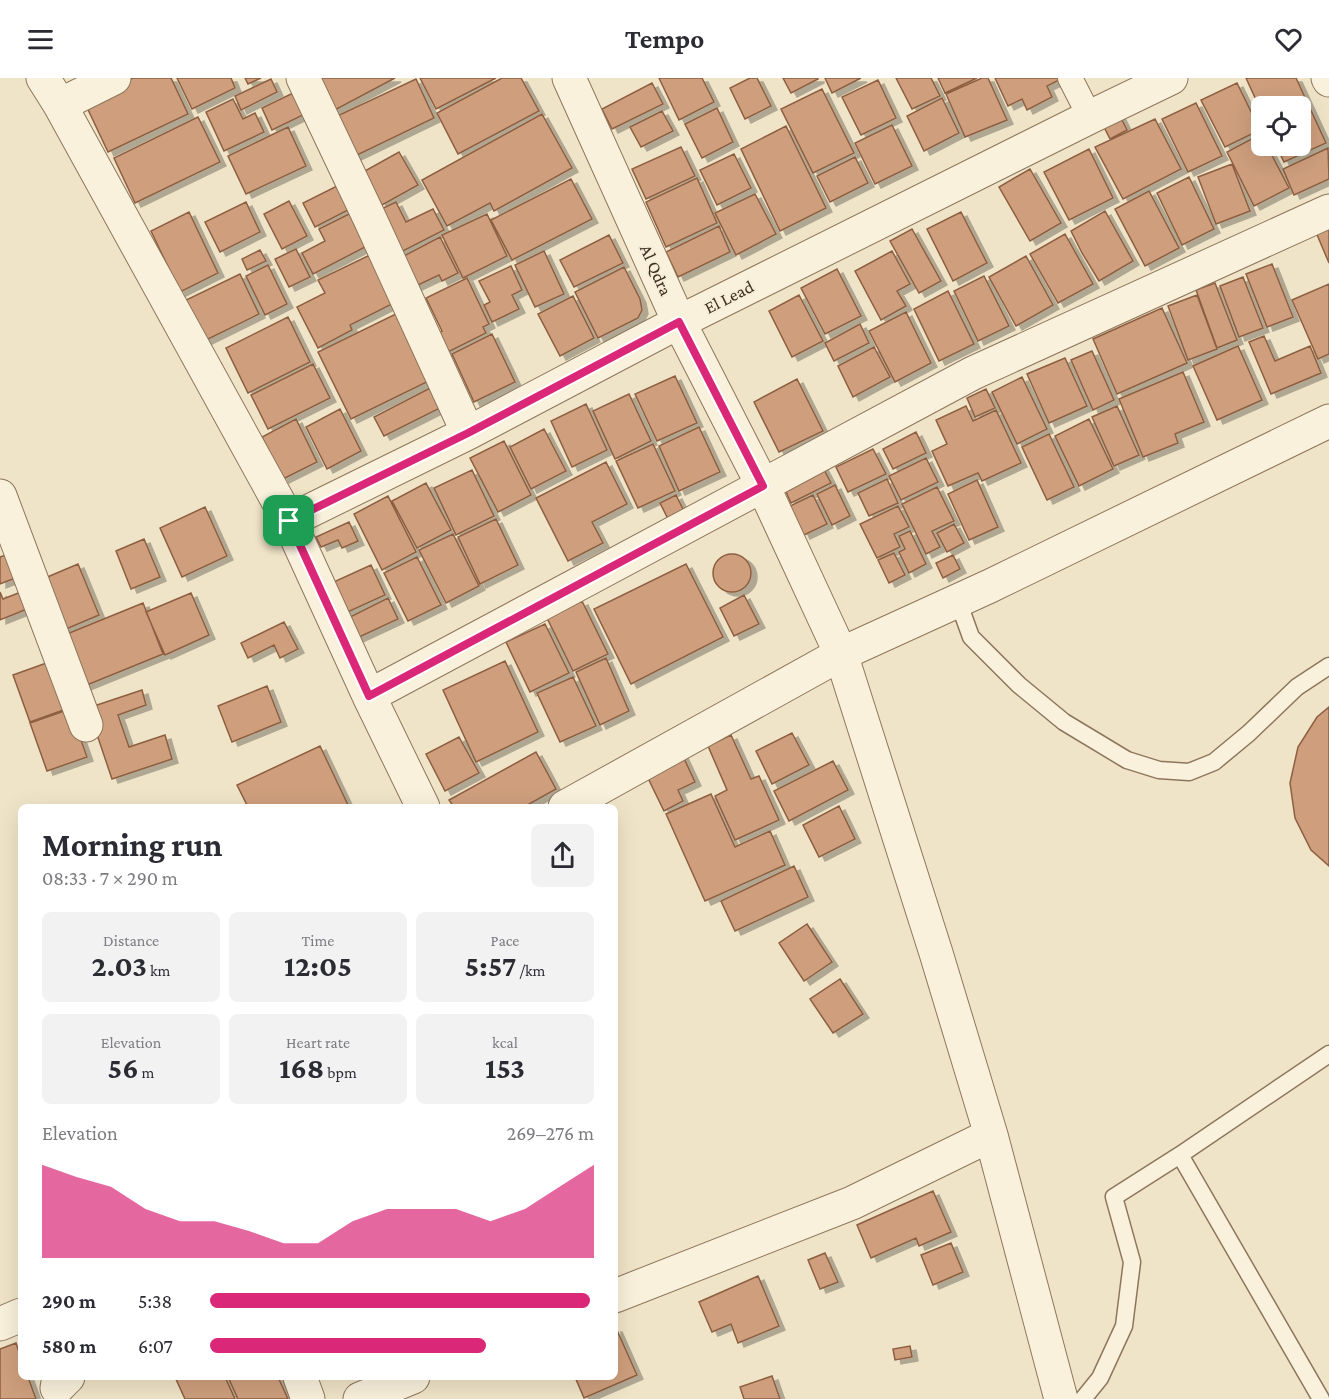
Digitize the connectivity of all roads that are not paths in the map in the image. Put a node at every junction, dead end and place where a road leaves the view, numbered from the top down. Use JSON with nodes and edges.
{"nodes":[{"id":1,"x":114,"y":78,"type":"edge"},
{"id":2,"x":303,"y":78,"type":"edge"},
{"id":3,"x":1070,"y":78,"type":"edge"},
{"id":4,"x":1172,"y":78,"type":"edge"},
{"id":5,"x":576,"y":80,"type":"edge"},
{"id":6,"x":51,"y":91,"type":"edge"},
{"id":7,"x":1090,"y":117,"type":"junction"},
{"id":8,"x":1329,"y":211,"type":"edge"},
{"id":9,"x":679,"y":322,"type":"junction"},
{"id":10,"x":1329,"y":421,"type":"edge"},
{"id":11,"x":468,"y":433,"type":"junction"},
{"id":12,"x":763,"y":486,"type":"junction"},
{"id":13,"x":0,"y":496,"type":"edge"},
{"id":14,"x":289,"y":521,"type":"junction"},
{"id":15,"x":958,"y":600,"type":"junction"},
{"id":16,"x":841,"y":654,"type":"junction"},
{"id":17,"x":1329,"y":666,"type":"edge"},
{"id":18,"x":369,"y":696,"type":"junction"},
{"id":19,"x":86,"y":725,"type":"dead end"},
{"id":20,"x":422,"y":804,"type":"edge"},
{"id":21,"x":570,"y":804,"type":"edge"},
{"id":22,"x":1329,"y":1054,"type":"edge"},
{"id":23,"x":991,"y":1135,"type":"junction"},
{"id":24,"x":1180,"y":1155,"type":"junction"},
{"id":25,"x":618,"y":1295,"type":"edge"},
{"id":26,"x":18,"y":1316,"type":"edge"},
{"id":27,"x":0,"y":1324,"type":"edge"},
{"id":28,"x":58,"y":1380,"type":"edge"},
{"id":29,"x":65,"y":1380,"type":"edge"},
{"id":30,"x":301,"y":1380,"type":"edge"},
{"id":31,"x":406,"y":1380,"type":"edge"},
{"id":32,"x":308,"y":1399,"type":"edge"},
{"id":33,"x":360,"y":1399,"type":"edge"},
{"id":34,"x":1061,"y":1399,"type":"edge"},
{"id":35,"x":1083,"y":1399,"type":"edge"},
{"id":36,"x":1321,"y":1399,"type":"edge"}],
"edges":[{"from":1,"to":6,"type":"street"},
{"from":2,"to":11,"type":"street"},
{"from":3,"to":7,"type":"street"},
{"from":4,"to":7,"type":"street","name":"El Lead"},
{"from":5,"to":9,"type":"street","name":"Al Qdra"},
{"from":6,"to":14,"type":"street"},
{"from":7,"to":9,"type":"street","name":"El Lead"},
{"from":8,"to":12,"type":"street"},
{"from":9,"to":11,"type":"street","name":"El Lead"},
{"from":9,"to":12,"type":"street","name":"Al Qdra"},
{"from":10,"to":15,"type":"street"},
{"from":11,"to":14,"type":"street","name":"El Lead"},
{"from":12,"to":16,"type":"street","name":"Al Qdra"},
{"from":12,"to":18,"type":"street"},
{"from":13,"to":19,"type":"street"},
{"from":14,"to":18,"type":"street"},
{"from":15,"to":16,"type":"street"},
{"from":15,"to":17,"type":"lane"},
{"from":16,"to":21,"type":"street"},
{"from":16,"to":23,"type":"street","name":"Al Qdra"},
{"from":18,"to":20,"type":"street"},
{"from":22,"to":24,"type":"lane"},
{"from":23,"to":25,"type":"street"},
{"from":23,"to":34,"type":"street","name":"Al Qdra"},
{"from":24,"to":35,"type":"lane"},
{"from":24,"to":36,"type":"lane"},
{"from":26,"to":27,"type":"street"},
{"from":28,"to":29,"type":"street"},
{"from":30,"to":32,"type":"street"},
{"from":31,"to":33,"type":"street"}]}
